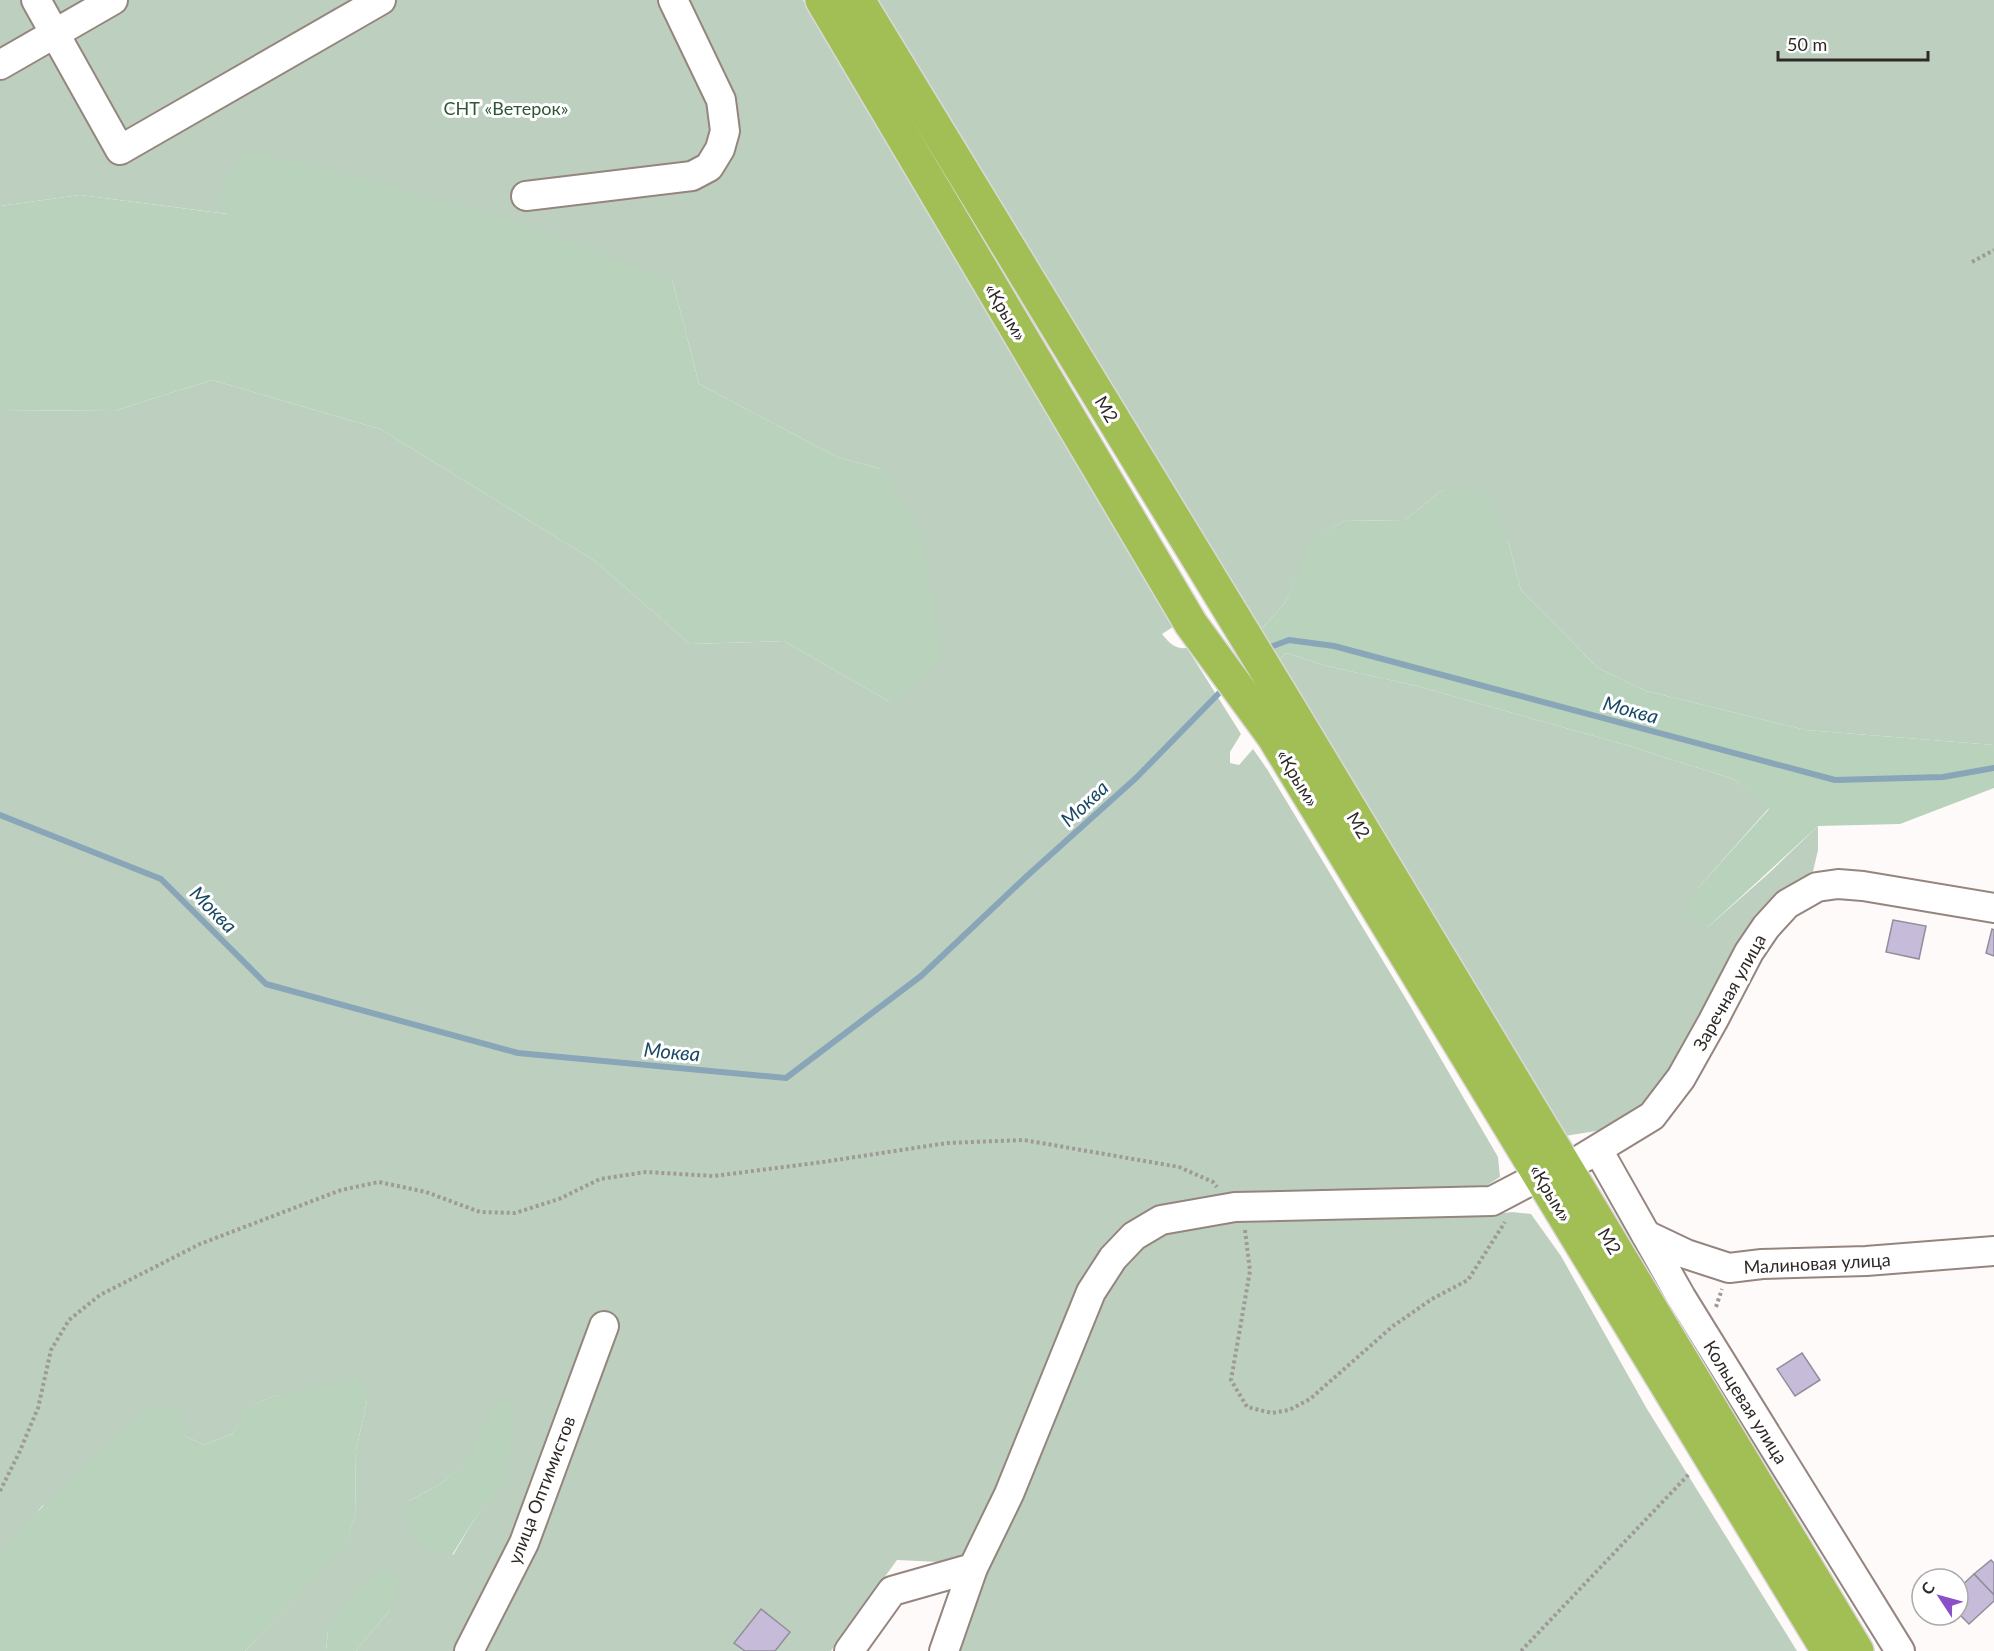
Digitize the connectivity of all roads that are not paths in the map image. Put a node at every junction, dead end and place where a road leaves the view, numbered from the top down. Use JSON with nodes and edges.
{"nodes":[{"id":1,"x":36,"y":0,"type":"edge"},
{"id":2,"x":113,"y":0,"type":"edge"},
{"id":3,"x":381,"y":0,"type":"edge"},
{"id":4,"x":674,"y":0,"type":"edge"},
{"id":5,"x":822,"y":0,"type":"edge"},
{"id":6,"x":858,"y":0,"type":"edge"},
{"id":7,"x":55,"y":33,"type":"junction"},
{"id":8,"x":0,"y":64,"type":"edge"},
{"id":9,"x":526,"y":196,"type":"dead end"},
{"id":10,"x":1994,"y":908,"type":"edge"},
{"id":11,"x":1598,"y":1150,"type":"junction"},
{"id":12,"x":1552,"y":1172,"type":"junction"},
{"id":13,"x":1646,"y":1235,"type":"junction"},
{"id":14,"x":1994,"y":1251,"type":"edge"},
{"id":15,"x":604,"y":1326,"type":"dead end"},
{"id":16,"x":973,"y":1568,"type":"junction"},
{"id":17,"x":469,"y":1651,"type":"edge"},
{"id":18,"x":849,"y":1651,"type":"edge"},
{"id":19,"x":944,"y":1651,"type":"edge"},
{"id":20,"x":1828,"y":1651,"type":"edge"},
{"id":21,"x":1857,"y":1651,"type":"edge"},
{"id":22,"x":1900,"y":1651,"type":"edge"}],
"edges":[{"from":1,"to":7,"type":"street"},
{"from":2,"to":7,"type":"street"},
{"from":3,"to":7,"type":"street"},
{"from":4,"to":9,"type":"street"},
{"from":5,"to":20,"type":"highway","name":"«Крым»"},
{"from":6,"to":12,"type":"highway","name":"М2"},
{"from":7,"to":8,"type":"street"},
{"from":10,"to":11,"type":"street","name":"Заречная улица"},
{"from":11,"to":12,"type":"street","name":"Заречная улица"},
{"from":11,"to":13,"type":"street","name":"Кольцевая улица"},
{"from":12,"to":16,"type":"street","name":"Заречная улица"},
{"from":12,"to":21,"type":"highway","name":"М2"},
{"from":13,"to":14,"type":"street","name":"Малиновая улица"},
{"from":13,"to":22,"type":"street","name":"Кольцевая улица"},
{"from":15,"to":17,"type":"street","name":"улица Оптимистов"},
{"from":16,"to":18,"type":"street"},
{"from":16,"to":19,"type":"street","name":"Заречная улица"}]}
